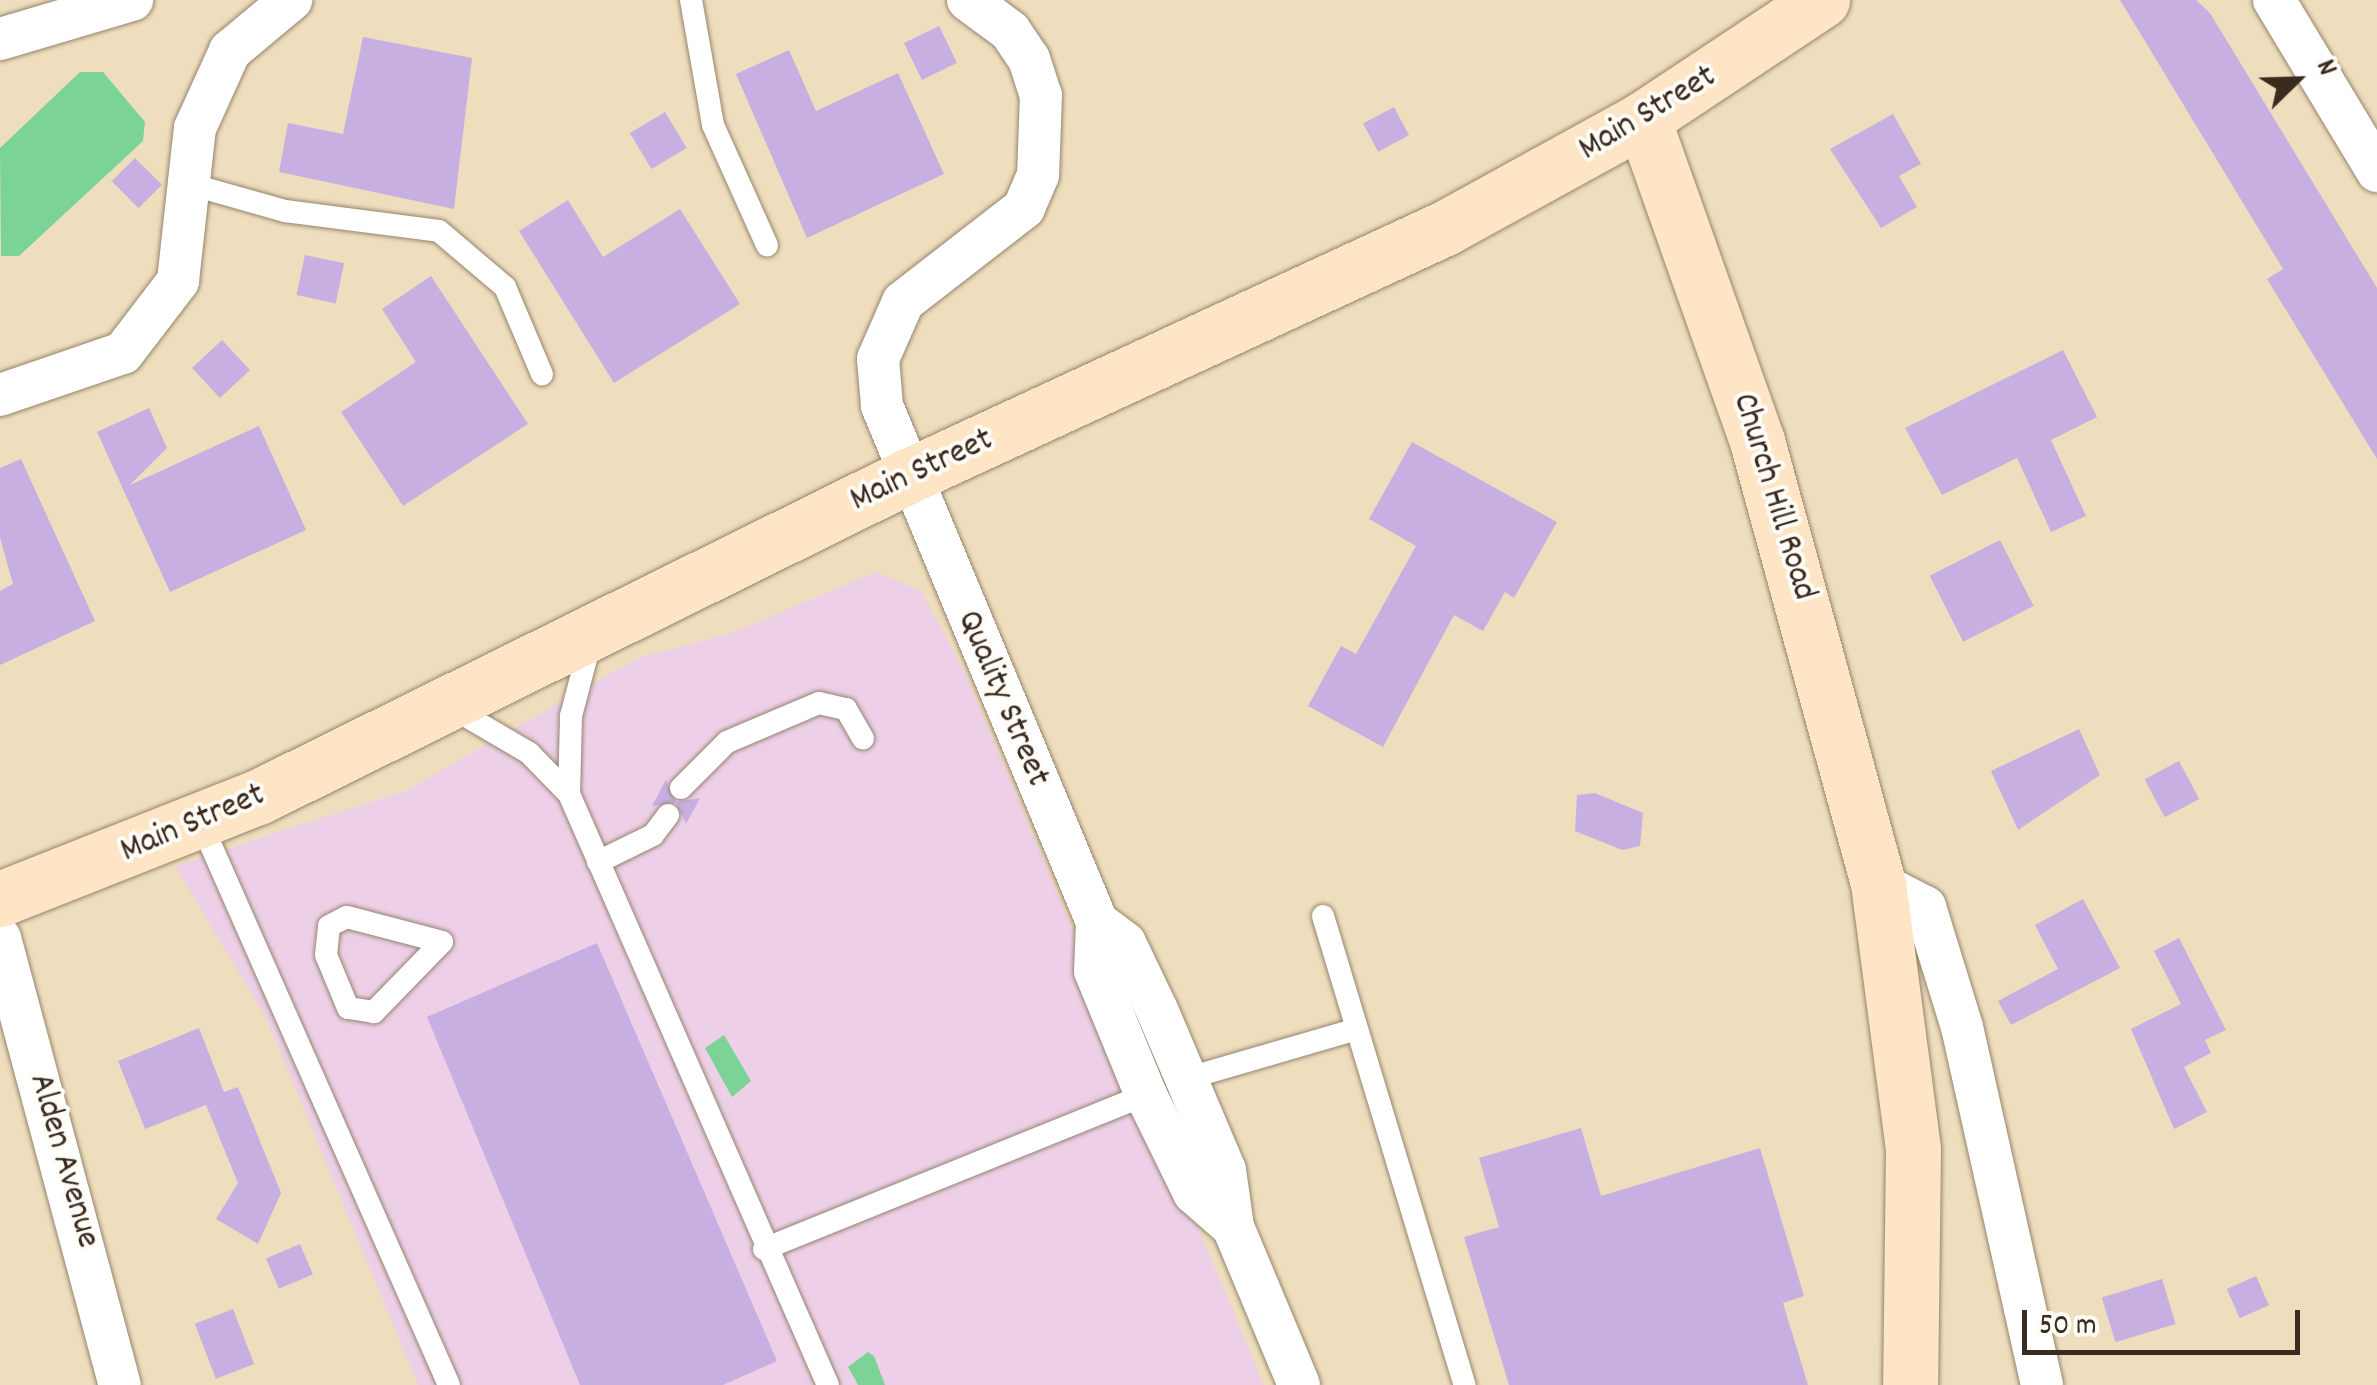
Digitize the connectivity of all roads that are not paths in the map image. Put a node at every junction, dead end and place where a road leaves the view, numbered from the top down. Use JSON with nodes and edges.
{"nodes":[{"id":1,"x":132,"y":0,"type":"edge"},
{"id":2,"x":291,"y":0,"type":"edge"},
{"id":3,"x":692,"y":0,"type":"edge"},
{"id":4,"x":968,"y":0,"type":"edge"},
{"id":5,"x":1822,"y":0,"type":"edge"},
{"id":6,"x":2280,"y":2,"type":"edge"},
{"id":7,"x":0,"y":39,"type":"edge"},
{"id":8,"x":1643,"y":119,"type":"junction"},
{"id":9,"x":2377,"y":171,"type":"edge"},
{"id":10,"x":193,"y":184,"type":"junction"},
{"id":11,"x":768,"y":245,"type":"dead end"},
{"id":12,"x":542,"y":374,"type":"dead end"},
{"id":13,"x":0,"y":395,"type":"edge"},
{"id":14,"x":908,"y":476,"type":"junction"},
{"id":15,"x":593,"y":634,"type":"junction"},
{"id":16,"x":448,"y":706,"type":"junction"},
{"id":17,"x":863,"y":738,"type":"dead end"},
{"id":18,"x":681,"y":788,"type":"dead end"},
{"id":19,"x":569,"y":794,"type":"junction"},
{"id":20,"x":668,"y":815,"type":"dead end"},
{"id":21,"x":201,"y":823,"type":"junction"},
{"id":22,"x":598,"y":862,"type":"junction"},
{"id":23,"x":1878,"y":882,"type":"junction"},
{"id":24,"x":0,"y":899,"type":"edge"},
{"id":25,"x":1322,"y":916,"type":"dead end"},
{"id":26,"x":0,"y":938,"type":"edge"},
{"id":27,"x":442,"y":942,"type":"joint"},
{"id":28,"x":1357,"y":1029,"type":"junction"},
{"id":29,"x":1166,"y":1087,"type":"junction"},
{"id":30,"x":764,"y":1249,"type":"junction"},
{"id":31,"x":120,"y":1385,"type":"edge"},
{"id":32,"x":449,"y":1385,"type":"edge"},
{"id":33,"x":828,"y":1385,"type":"edge"},
{"id":34,"x":1299,"y":1385,"type":"edge"},
{"id":35,"x":1465,"y":1385,"type":"edge"},
{"id":36,"x":1910,"y":1385,"type":"edge"},
{"id":37,"x":2042,"y":1385,"type":"edge"}],
"edges":[{"from":1,"to":7,"type":"street"},
{"from":2,"to":10,"type":"street"},
{"from":3,"to":11,"type":"lane"},
{"from":4,"to":14,"type":"street","name":"Quality Street"},
{"from":5,"to":8,"type":"main road","name":"Main Street"},
{"from":6,"to":9,"type":"street"},
{"from":8,"to":14,"type":"main road","name":"Main Street"},
{"from":8,"to":23,"type":"main road","name":"Church Hill Road"},
{"from":10,"to":12,"type":"lane"},
{"from":10,"to":13,"type":"street"},
{"from":14,"to":15,"type":"main road","name":"Main Street"},
{"from":14,"to":29,"type":"street","name":"Quality Street"},
{"from":15,"to":16,"type":"main road","name":"Main Street"},
{"from":15,"to":19,"type":"lane"},
{"from":16,"to":19,"type":"lane"},
{"from":16,"to":21,"type":"main road","name":"Main Street"},
{"from":17,"to":18,"type":"lane"},
{"from":19,"to":22,"type":"lane"},
{"from":20,"to":22,"type":"lane"},
{"from":21,"to":24,"type":"main road","name":"Main Street"},
{"from":21,"to":32,"type":"lane"},
{"from":22,"to":30,"type":"lane"},
{"from":23,"to":36,"type":"main road","name":"Church Hill Road"},
{"from":23,"to":37,"type":"street"},
{"from":25,"to":28,"type":"lane"},
{"from":26,"to":31,"type":"street","name":"Alden Avenue"},
{"from":27,"to":27,"type":"lane"},
{"from":28,"to":29,"type":"lane"},
{"from":28,"to":35,"type":"lane"},
{"from":29,"to":30,"type":"lane"},
{"from":29,"to":34,"type":"street","name":"Quality Street"},
{"from":30,"to":33,"type":"lane"}]}
